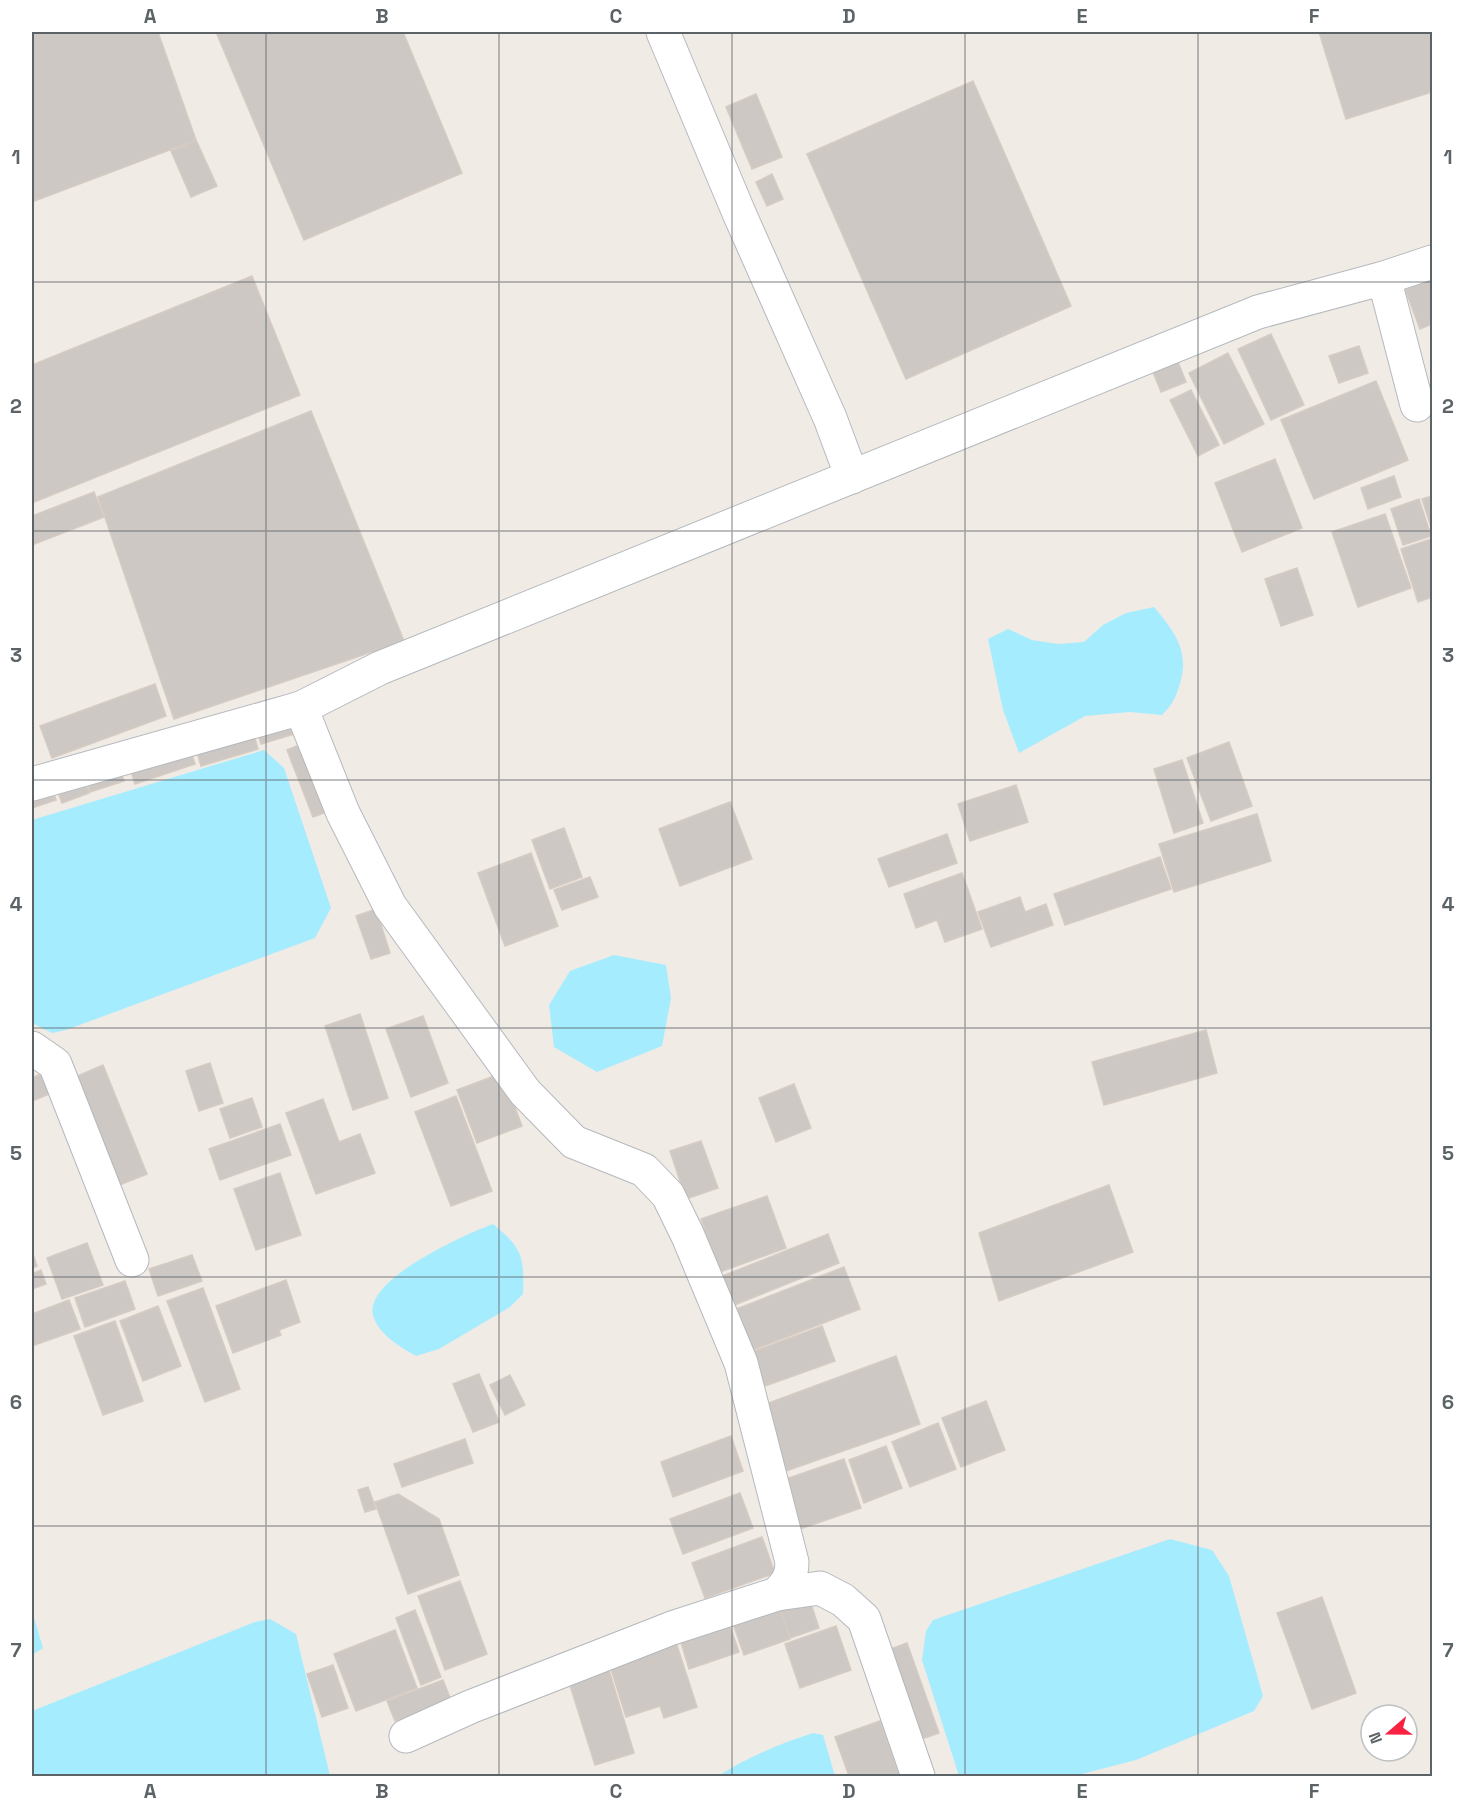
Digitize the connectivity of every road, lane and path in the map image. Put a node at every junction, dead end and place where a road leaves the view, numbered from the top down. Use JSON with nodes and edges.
{"nodes":[{"id":1,"x":663,"y":32,"type":"edge"},
{"id":2,"x":1432,"y":262,"type":"edge"},
{"id":3,"x":1384,"y":278,"type":"junction"},
{"id":4,"x":1417,"y":405,"type":"dead end"},
{"id":5,"x":852,"y":477,"type":"junction"},
{"id":6,"x":300,"y":708,"type":"junction"},
{"id":7,"x":32,"y":784,"type":"edge"},
{"id":8,"x":37,"y":1058,"type":"edge"},
{"id":9,"x":132,"y":1260,"type":"dead end"},
{"id":10,"x":777,"y":1594,"type":"junction"},
{"id":11,"x":406,"y":1736,"type":"dead end"},
{"id":12,"x":918,"y":1776,"type":"edge"}],
"edges":[{"from":1,"to":5,"type":"street"},
{"from":2,"to":3,"type":"street"},
{"from":3,"to":4,"type":"street"},
{"from":3,"to":5,"type":"street"},
{"from":5,"to":6,"type":"street"},
{"from":6,"to":7,"type":"street"},
{"from":6,"to":10,"type":"street"},
{"from":8,"to":9,"type":"street"},
{"from":10,"to":11,"type":"street"},
{"from":10,"to":12,"type":"street"}]}
